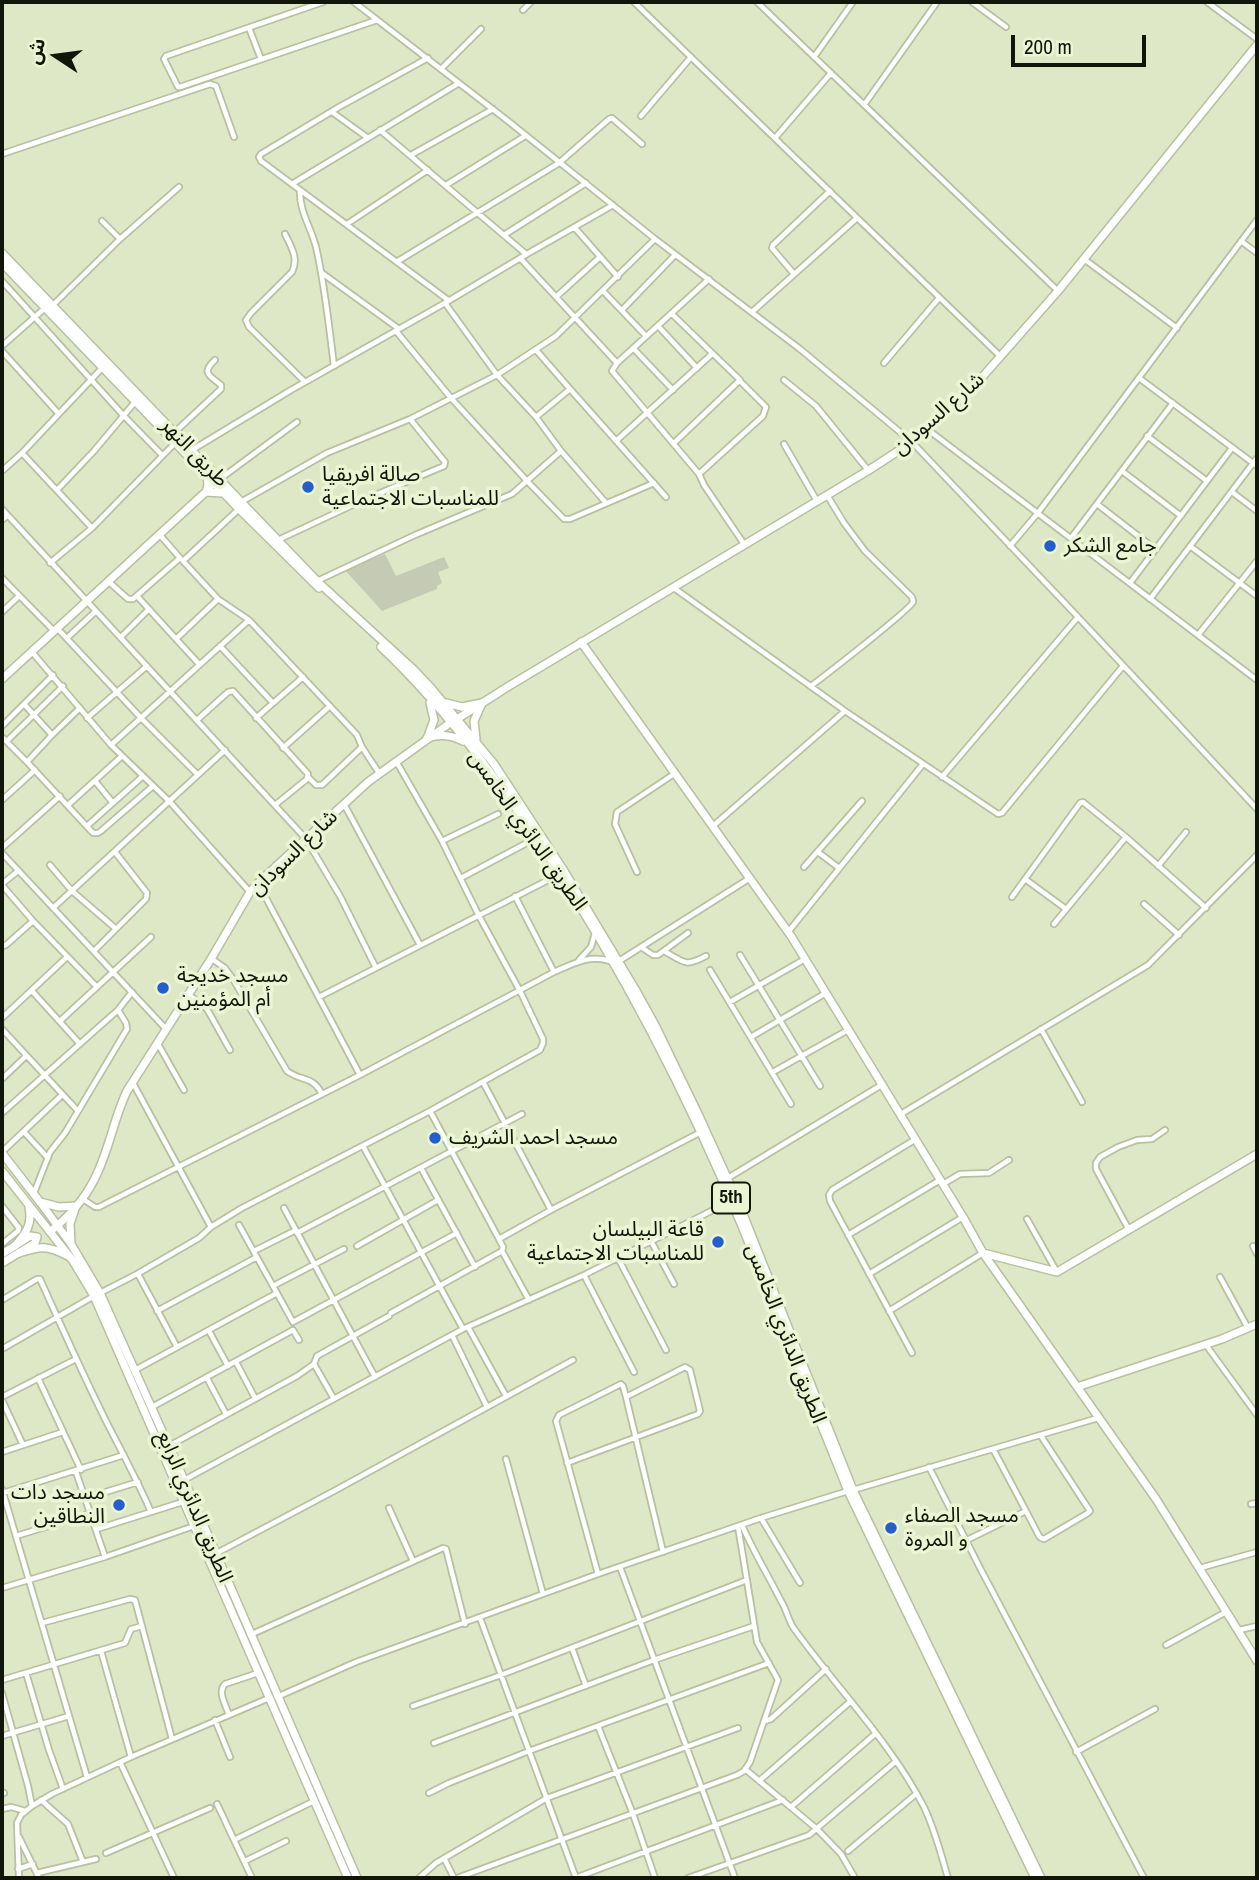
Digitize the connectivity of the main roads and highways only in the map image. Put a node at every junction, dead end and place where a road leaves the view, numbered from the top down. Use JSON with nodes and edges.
{"nodes":[{"id":1,"x":1257,"y":45,"type":"edge"},
{"id":2,"x":2,"y":253,"type":"edge"},
{"id":3,"x":2,"y":263,"type":"edge"},
{"id":4,"x":49,"y":306,"type":"junction"},
{"id":5,"x":138,"y":399,"type":"junction"},
{"id":6,"x":206,"y":475,"type":"junction"},
{"id":7,"x":217,"y":482,"type":"junction"},
{"id":8,"x":206,"y":492,"type":"junction"},
{"id":9,"x":222,"y":493,"type":"junction"},
{"id":10,"x":240,"y":506,"type":"junction"},
{"id":11,"x":316,"y":583,"type":"junction"},
{"id":12,"x":581,"y":642,"type":"junction"},
{"id":13,"x":390,"y":649,"type":"joint"},
{"id":14,"x":2,"y":679,"type":"edge"},
{"id":15,"x":427,"y":697,"type":"junction"},
{"id":16,"x":439,"y":698,"type":"junction"},
{"id":17,"x":482,"y":703,"type":"junction"},
{"id":18,"x":453,"y":721,"type":"junction"},
{"id":19,"x":427,"y":739,"type":"junction"},
{"id":20,"x":472,"y":744,"type":"junction"},
{"id":21,"x":616,"y":961,"type":"junction"},
{"id":22,"x":696,"y":1117,"type":"junction"},
{"id":23,"x":2,"y":1153,"type":"edge"},
{"id":24,"x":1257,"y":1154,"type":"edge"},
{"id":25,"x":2,"y":1171,"type":"edge"},
{"id":26,"x":40,"y":1202,"type":"junction"},
{"id":27,"x":28,"y":1204,"type":"junction"},
{"id":28,"x":76,"y":1206,"type":"junction"},
{"id":29,"x":54,"y":1228,"type":"junction"},
{"id":30,"x":71,"y":1244,"type":"junction"},
{"id":31,"x":17,"y":1249,"type":"junction"},
{"id":32,"x":983,"y":1253,"type":"junction"},
{"id":33,"x":2,"y":1254,"type":"edge"},
{"id":34,"x":71,"y":1258,"type":"junction"},
{"id":35,"x":2,"y":1263,"type":"edge"},
{"id":36,"x":97,"y":1295,"type":"junction"},
{"id":37,"x":1257,"y":1324,"type":"edge"},
{"id":38,"x":1077,"y":1387,"type":"junction"},
{"id":39,"x":850,"y":1491,"type":"junction"},
{"id":40,"x":188,"y":1500,"type":"junction"},
{"id":41,"x":1257,"y":1661,"type":"edge"},
{"id":42,"x":273,"y":1698,"type":"junction"},
{"id":43,"x":1006,"y":1812,"type":"junction"},
{"id":44,"x":344,"y":1858,"type":"junction"},
{"id":45,"x":348,"y":1878,"type":"edge"},
{"id":46,"x":357,"y":1878,"type":"edge"},
{"id":47,"x":1035,"y":1878,"type":"edge"},
{"id":48,"x":1041,"y":1878,"type":"edge"}],
"edges":[{"from":1,"to":12,"type":"main road","name":"شارع السودان"},
{"from":2,"to":4,"type":"main road","name":"طريق النهر"},
{"from":3,"to":4,"type":"main road","name":"طريق النهر"},
{"from":4,"to":5,"type":"main road","name":"طريق النهر"},
{"from":4,"to":5,"type":"main road","name":"طريق النهر"},
{"from":5,"to":6,"type":"main road","name":"طريق النهر"},
{"from":5,"to":7,"type":"main road","name":"طريق النهر"},
{"from":6,"to":7,"type":"main road","name":"طريق النهر"},
{"from":6,"to":8,"type":"main road"},
{"from":7,"to":8,"type":"main road"},
{"from":7,"to":9,"type":"main road","name":"طريق النهر"},
{"from":7,"to":10,"type":"main road","name":"طريق النهر"},
{"from":8,"to":9,"type":"main road"},
{"from":8,"to":14,"type":"main road"},
{"from":9,"to":10,"type":"main road","name":"طريق النهر"},
{"from":10,"to":11,"type":"main road","name":"طريق النهر"},
{"from":10,"to":11,"type":"main road","name":"طريق النهر"},
{"from":11,"to":13,"type":"main road","name":"طريق النهر"},
{"from":11,"to":15,"type":"main road","name":"الطريق الدائري الخامس","number":"5th"},
{"from":12,"to":17,"type":"main road","name":"شارع السودان"},
{"from":12,"to":32,"type":"main road"},
{"from":13,"to":16,"type":"main road","name":"الطريق الدائري الخامس","number":"5th"},
{"from":15,"to":18,"type":"main road","name":"الطريق الدائري الخامس","number":"5th"},
{"from":15,"to":19,"type":"main road"},
{"from":16,"to":17,"type":"main road"},
{"from":16,"to":18,"type":"main road","name":"الطريق الدائري الخامس","number":"5th"},
{"from":17,"to":18,"type":"main road","name":"شارع السودان"},
{"from":17,"to":20,"type":"main road"},
{"from":18,"to":19,"type":"main road","name":"شارع السودان"},
{"from":18,"to":20,"type":"main road","name":"الطريق الدائري الخامس","number":"5th"},
{"from":19,"to":20,"type":"main road"},
{"from":19,"to":28,"type":"main road","name":"شارع السودان"},
{"from":20,"to":21,"type":"main road","name":"الطريق الدائري الخامس","number":"5th"},
{"from":20,"to":21,"type":"main road","name":"الطريق الدائري الخامس","number":"5th"},
{"from":21,"to":22,"type":"main road","name":"الطريق الدائري الخامس","number":"5th"},
{"from":22,"to":39,"type":"main road","name":"الطريق الدائري الخامس","number":"5th"},
{"from":22,"to":39,"type":"main road","name":"الطريق الدائري الخامس","number":"5th"},
{"from":23,"to":26,"type":"main road","name":"الطريق الدائري الرابع"},
{"from":24,"to":32,"type":"main road"},
{"from":25,"to":27,"type":"main road","name":"الطريق الدائري الرابع"},
{"from":26,"to":28,"type":"main road"},
{"from":26,"to":29,"type":"main road","name":"الطريق الدائري الرابع"},
{"from":27,"to":29,"type":"main road","name":"الطريق الدائري الرابع"},
{"from":27,"to":31,"type":"main road"},
{"from":28,"to":29,"type":"main road","name":"شارع السودان"},
{"from":28,"to":30,"type":"main road"},
{"from":29,"to":30,"type":"main road","name":"الطريق الدائري الرابع"},
{"from":29,"to":34,"type":"main road","name":"الطريق الدائري الرابع"},
{"from":30,"to":36,"type":"main road","name":"الطريق الدائري الرابع"},
{"from":31,"to":33,"type":"main road"},
{"from":31,"to":34,"type":"main road"},
{"from":31,"to":35,"type":"main road"},
{"from":32,"to":38,"type":"main road"},
{"from":34,"to":36,"type":"main road","name":"الطريق الدائري الرابع"},
{"from":36,"to":40,"type":"main road","name":"الطريق الدائري الرابع"},
{"from":36,"to":40,"type":"main road","name":"الطريق الدائري الرابع"},
{"from":37,"to":38,"type":"main road"},
{"from":38,"to":41,"type":"main road"},
{"from":39,"to":43,"type":"main road","name":"الطريق الدائري الخامس","number":"5th"},
{"from":40,"to":42,"type":"main road","name":"الطريق الدائري الرابع"},
{"from":40,"to":42,"type":"main road","name":"الطريق الدائري الرابع"},
{"from":42,"to":44,"type":"main road","name":"الطريق الدائري الرابع"},
{"from":42,"to":44,"type":"main road","name":"الطريق الدائري الرابع"},
{"from":43,"to":47,"type":"main road","name":"الطريق الدائري الخامس","number":"5th"},
{"from":43,"to":48,"type":"main road","name":"الطريق الدائري الخامس","number":"5th"},
{"from":44,"to":45,"type":"main road","name":"الطريق الدائري الرابع"},
{"from":44,"to":46,"type":"main road","name":"الطريق الدائري الرابع"}]}
